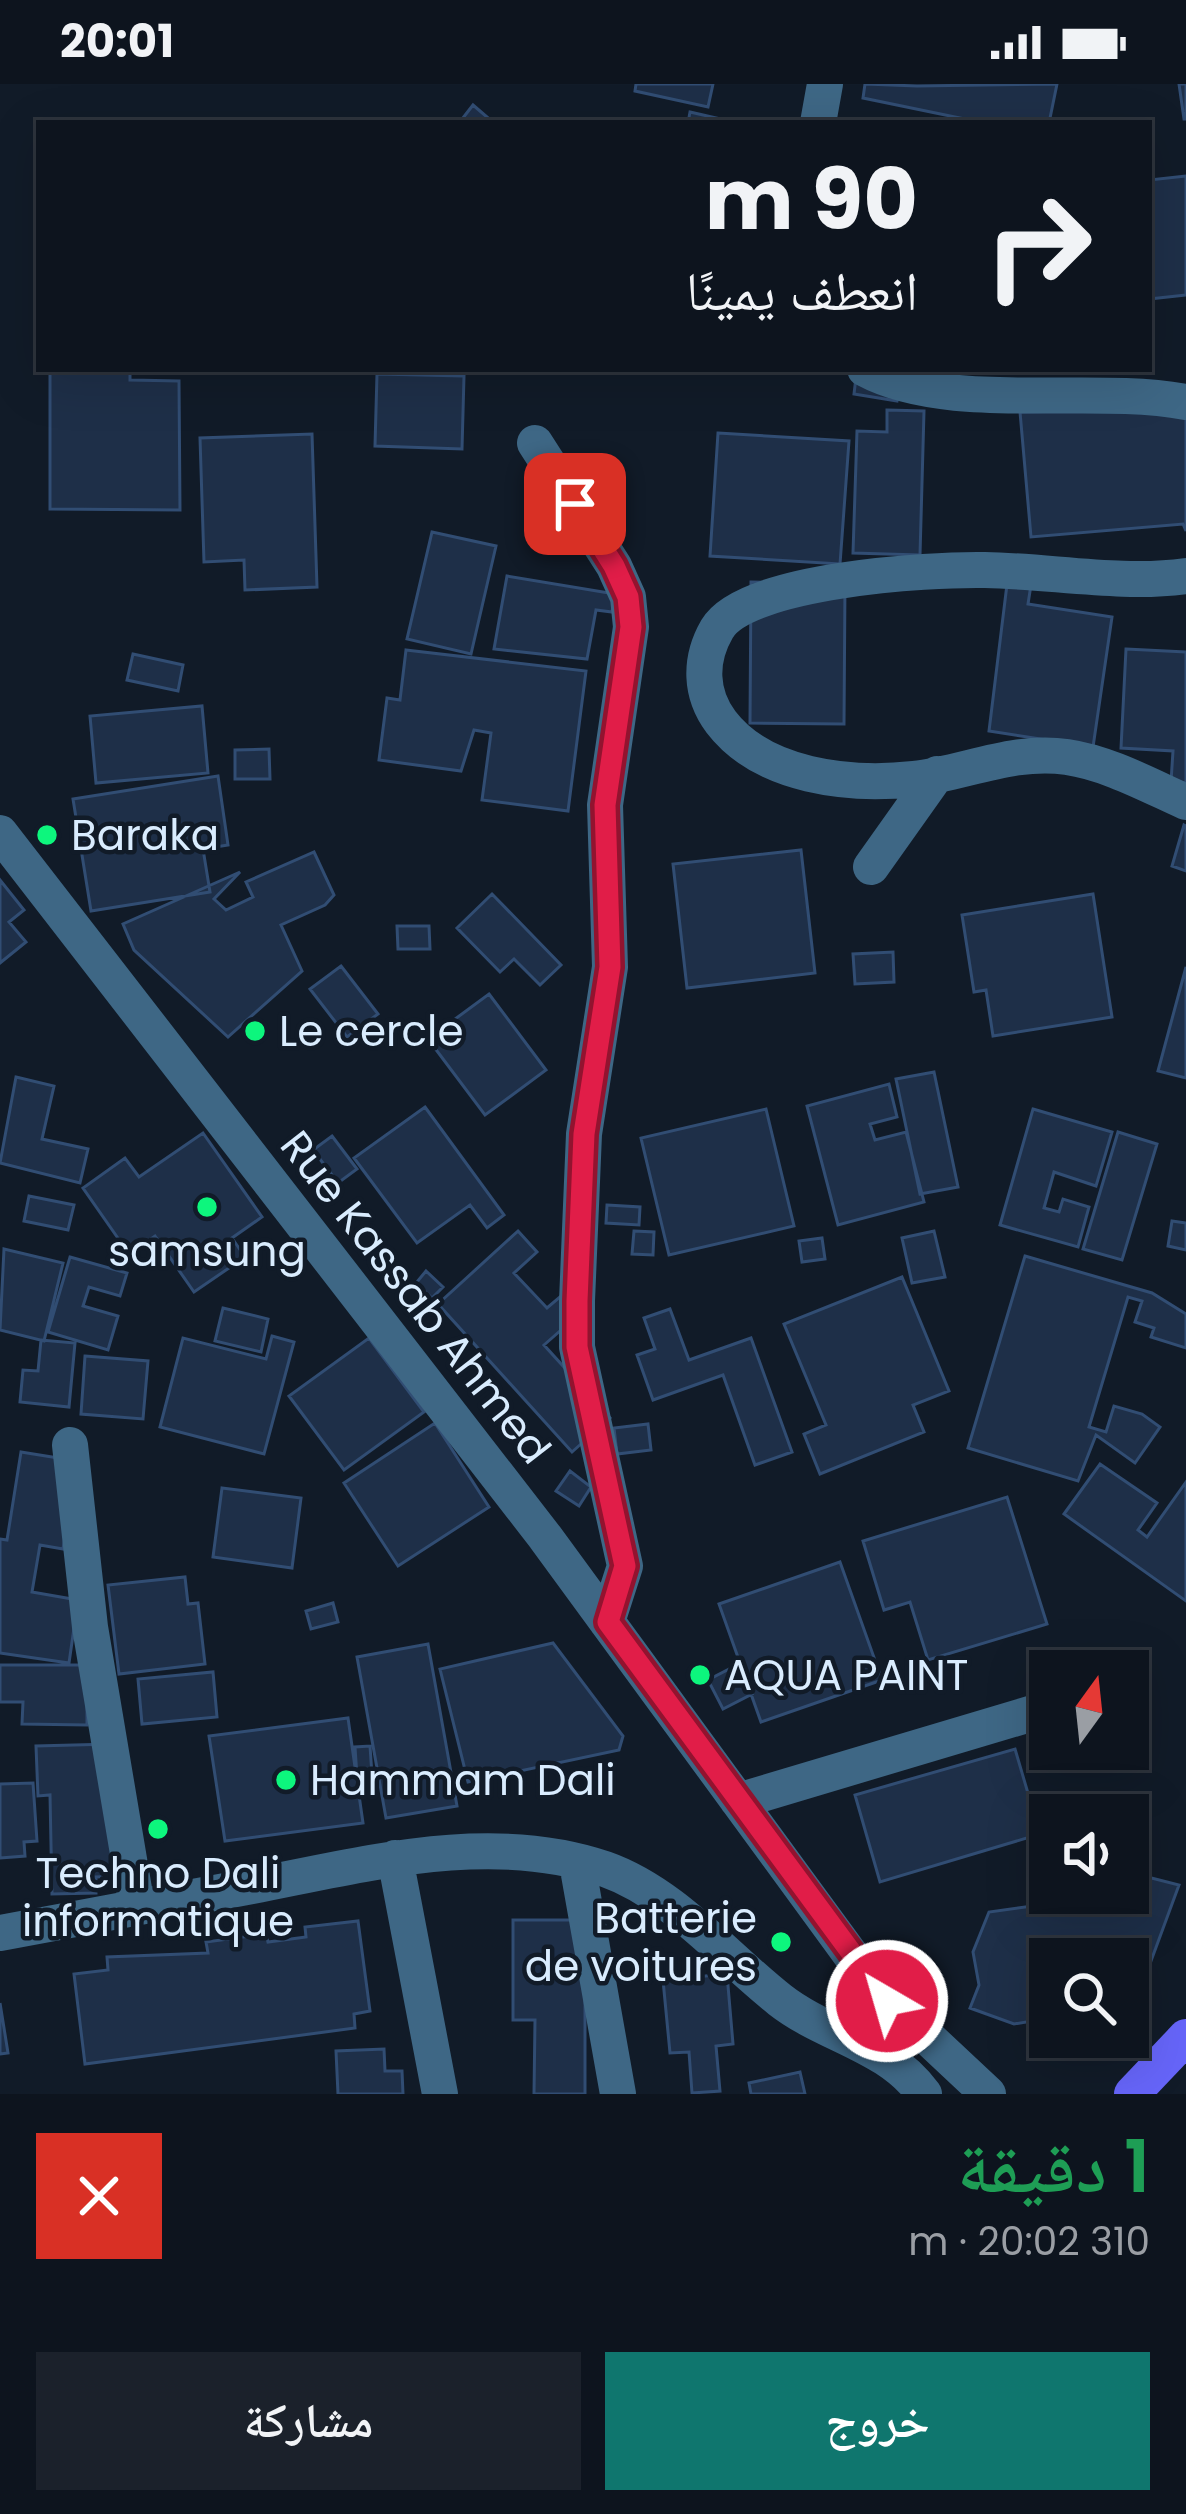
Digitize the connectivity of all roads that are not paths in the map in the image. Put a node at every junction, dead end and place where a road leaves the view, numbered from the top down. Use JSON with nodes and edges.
{"nodes":[{"id":1,"x":825,"y":84,"type":"edge"},
{"id":2,"x":819,"y":120,"type":"edge"},
{"id":3,"x":879,"y":372,"type":"edge"},
{"id":4,"x":1186,"y":402,"type":"edge"},
{"id":5,"x":535,"y":443,"type":"dead end"},
{"id":6,"x":1186,"y":576,"type":"edge"},
{"id":7,"x":937,"y":774,"type":"junction"},
{"id":8,"x":1186,"y":802,"type":"edge"},
{"id":9,"x":0,"y":833,"type":"edge"},
{"id":10,"x":871,"y":867,"type":"dead end"},
{"id":11,"x":70,"y":1444,"type":"dead end"},
{"id":12,"x":608,"y":1622,"type":"junction"},
{"id":13,"x":1029,"y":1714,"type":"edge"},
{"id":14,"x":738,"y":1801,"type":"junction"},
{"id":15,"x":395,"y":1858,"type":"junction"},
{"id":16,"x":577,"y":1862,"type":"junction"},
{"id":17,"x":137,"y":1907,"type":"junction"},
{"id":18,"x":0,"y":1934,"type":"edge"},
{"id":19,"x":899,"y":2014,"type":"junction"},
{"id":20,"x":1186,"y":2037,"type":"edge"},
{"id":21,"x":869,"y":2046,"type":"junction"},
{"id":22,"x":440,"y":2094,"type":"edge"},
{"id":23,"x":619,"y":2094,"type":"edge"},
{"id":24,"x":924,"y":2094,"type":"edge"},
{"id":25,"x":988,"y":2094,"type":"edge"},
{"id":26,"x":1132,"y":2094,"type":"edge"}],
"edges":[{"from":1,"to":2,"type":"street"},
{"from":3,"to":4,"type":"street"},
{"from":5,"to":12,"type":"street"},
{"from":6,"to":7,"type":"street"},
{"from":7,"to":8,"type":"street"},
{"from":7,"to":10,"type":"street"},
{"from":9,"to":12,"type":"street","name":"Rue Kassab Ahmed"},
{"from":11,"to":17,"type":"street"},
{"from":12,"to":14,"type":"street","name":"Rue Kassab Ahmed"},
{"from":13,"to":14,"type":"street"},
{"from":14,"to":19,"type":"street","name":"Rue Kassab Ahmed"},
{"from":15,"to":16,"type":"street"},
{"from":15,"to":17,"type":"street"},
{"from":15,"to":22,"type":"street"},
{"from":16,"to":21,"type":"street"},
{"from":16,"to":23,"type":"street"},
{"from":17,"to":18,"type":"street"},
{"from":19,"to":21,"type":"street"},
{"from":19,"to":25,"type":"street","name":"Rue Kassab Ahmed"},
{"from":20,"to":26,"type":"main road"},
{"from":21,"to":24,"type":"street"}]}
